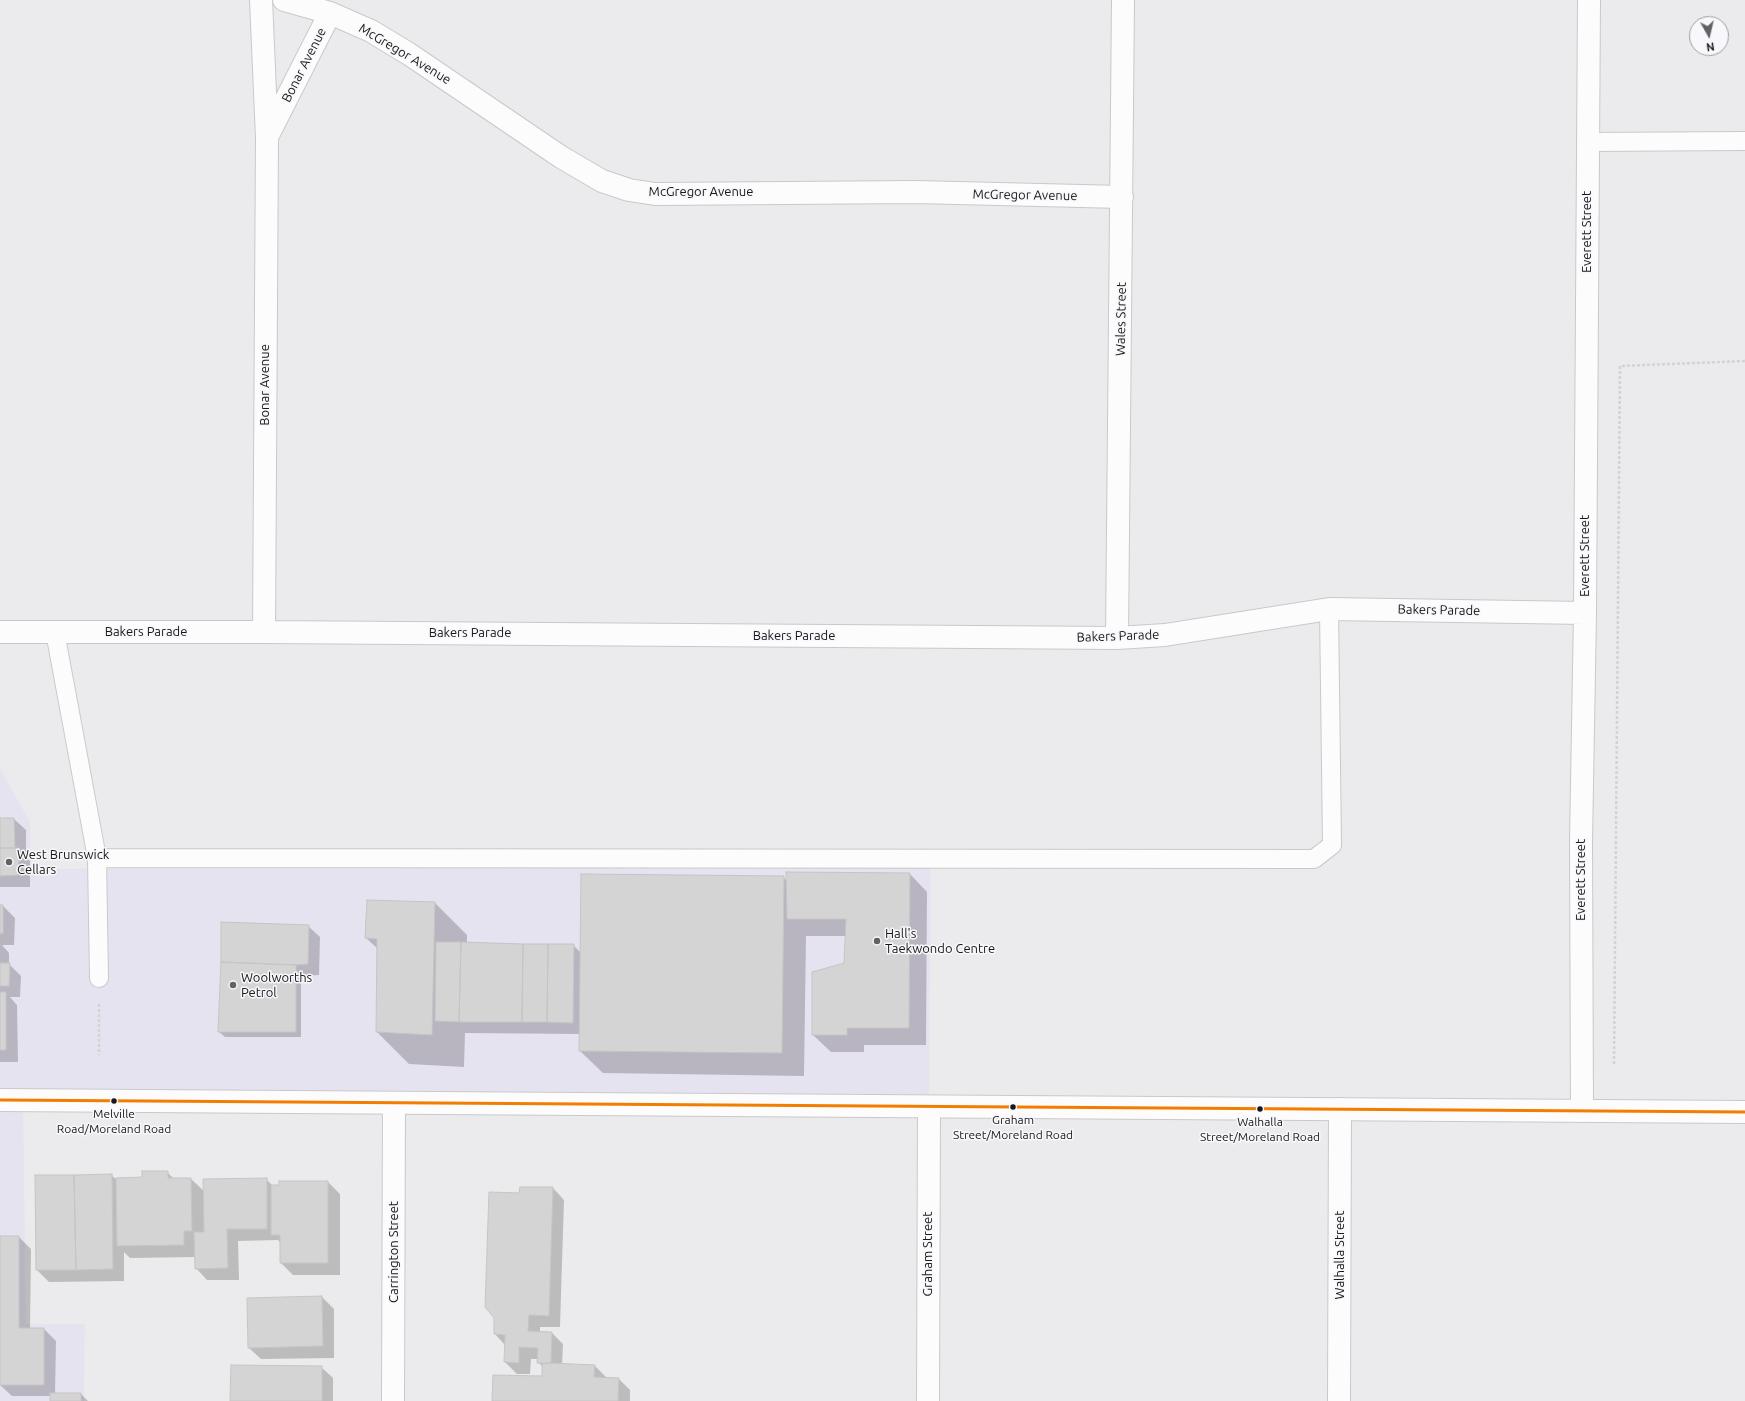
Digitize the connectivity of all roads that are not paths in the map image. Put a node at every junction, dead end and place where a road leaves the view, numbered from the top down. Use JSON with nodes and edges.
{"nodes":[{"id":1,"x":261,"y":0,"type":"edge"},
{"id":2,"x":284,"y":0,"type":"edge"},
{"id":3,"x":1123,"y":0,"type":"edge"},
{"id":4,"x":1589,"y":0,"type":"edge"},
{"id":5,"x":330,"y":13,"type":"junction"},
{"id":6,"x":267,"y":138,"type":"junction"},
{"id":7,"x":1745,"y":141,"type":"edge"},
{"id":8,"x":1588,"y":142,"type":"junction"},
{"id":9,"x":1122,"y":197,"type":"junction"},
{"id":10,"x":1329,"y":609,"type":"junction"},
{"id":11,"x":1585,"y":612,"type":"junction"},
{"id":12,"x":0,"y":632,"type":"edge"},
{"id":13,"x":55,"y":632,"type":"junction"},
{"id":14,"x":264,"y":632,"type":"junction"},
{"id":15,"x":1117,"y":638,"type":"junction"},
{"id":16,"x":96,"y":858,"type":"junction"},
{"id":17,"x":99,"y":978,"type":"road end"},
{"id":18,"x":0,"y":1100,"type":"edge"},
{"id":19,"x":394,"y":1103,"type":"junction"},
{"id":20,"x":929,"y":1107,"type":"junction"},
{"id":21,"x":1340,"y":1109,"type":"junction"},
{"id":22,"x":1582,"y":1111,"type":"junction"},
{"id":23,"x":1745,"y":1112,"type":"edge"},
{"id":24,"x":393,"y":1401,"type":"edge"},
{"id":25,"x":928,"y":1401,"type":"edge"},
{"id":26,"x":1339,"y":1401,"type":"edge"}],
"edges":[{"from":1,"to":6,"type":"street","name":"Bonar Avenue"},
{"from":2,"to":5,"type":"street","name":"McGregor Avenue"},
{"from":3,"to":9,"type":"street","name":"Wales Street"},
{"from":4,"to":8,"type":"street","name":"Everett Street"},
{"from":5,"to":6,"type":"street","name":"Bonar Avenue"},
{"from":5,"to":9,"type":"street","name":"McGregor Avenue"},
{"from":6,"to":14,"type":"street","name":"Bonar Avenue"},
{"from":7,"to":8,"type":"lane"},
{"from":8,"to":11,"type":"street","name":"Everett Street"},
{"from":9,"to":15,"type":"street","name":"Wales Street"},
{"from":10,"to":11,"type":"street","name":"Bakers Parade"},
{"from":10,"to":15,"type":"street","name":"Bakers Parade"},
{"from":10,"to":16,"type":"lane"},
{"from":11,"to":22,"type":"street","name":"Everett Street"},
{"from":12,"to":13,"type":"street","name":"Bakers Parade"},
{"from":13,"to":14,"type":"street","name":"Bakers Parade"},
{"from":13,"to":16,"type":"lane"},
{"from":14,"to":15,"type":"street","name":"Bakers Parade"},
{"from":16,"to":17,"type":"lane"},
{"from":18,"to":19,"type":"street"},
{"from":19,"to":20,"type":"street"},
{"from":19,"to":24,"type":"street","name":"Carrington Street"},
{"from":20,"to":21,"type":"street"},
{"from":20,"to":25,"type":"street","name":"Graham Street"},
{"from":21,"to":22,"type":"street"},
{"from":21,"to":26,"type":"street","name":"Walhalla Street"},
{"from":22,"to":23,"type":"street"}]}
